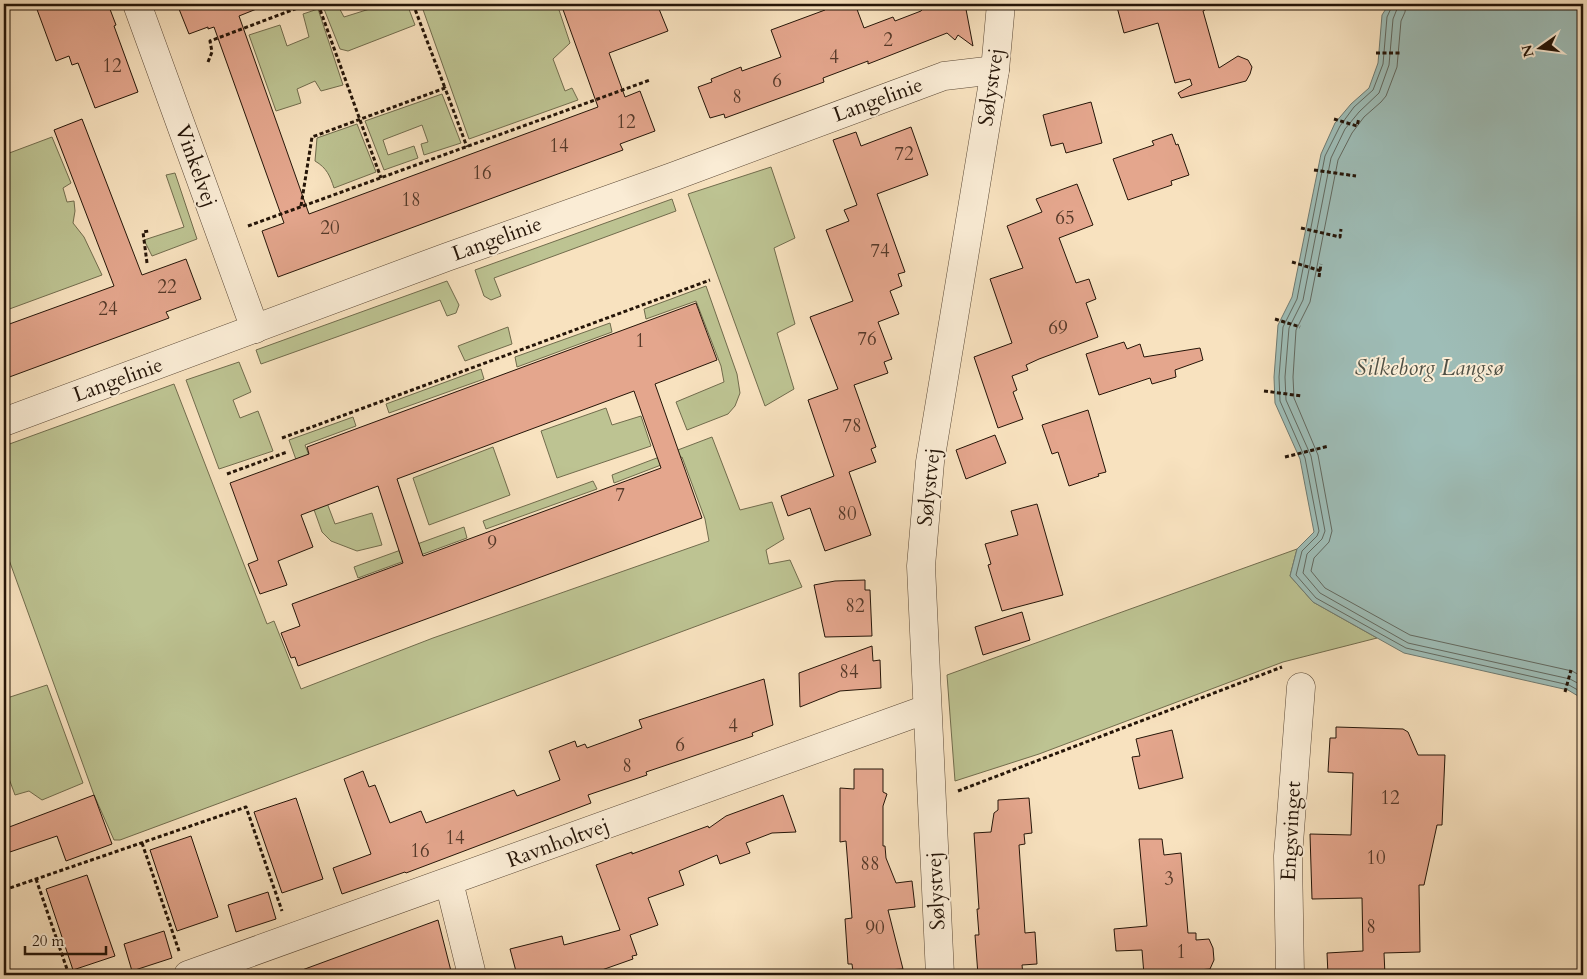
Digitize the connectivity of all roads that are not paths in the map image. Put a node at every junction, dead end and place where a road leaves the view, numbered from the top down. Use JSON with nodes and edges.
{"nodes":[{"id":1,"x":137,"y":4,"type":"edge"},
{"id":2,"x":1001,"y":4,"type":"edge"},
{"id":3,"x":995,"y":70,"type":"junction"},
{"id":4,"x":255,"y":329,"type":"junction"},
{"id":5,"x":4,"y":422,"type":"edge"},
{"id":6,"x":1302,"y":687,"type":"road end"},
{"id":7,"x":927,"y":709,"type":"junction"},
{"id":8,"x":449,"y":882,"type":"junction"},
{"id":9,"x":184,"y":966,"type":"edge"},
{"id":10,"x":472,"y":975,"type":"edge"},
{"id":11,"x":940,"y":975,"type":"edge"},
{"id":12,"x":1290,"y":975,"type":"edge"}],
"edges":[{"from":1,"to":4,"type":"street","name":"Vinkelvej"},
{"from":2,"to":3,"type":"street","name":"Sølystvej"},
{"from":3,"to":4,"type":"street","name":"Langelinie"},
{"from":3,"to":7,"type":"street","name":"Sølystvej"},
{"from":4,"to":5,"type":"street","name":"Langelinie"},
{"from":6,"to":12,"type":"street","name":"Engsvinget"},
{"from":7,"to":8,"type":"street","name":"Ravnholtvej"},
{"from":7,"to":11,"type":"street","name":"Sølystvej"},
{"from":8,"to":9,"type":"street","name":"Ravnholtvej"},
{"from":8,"to":10,"type":"street"}]}
